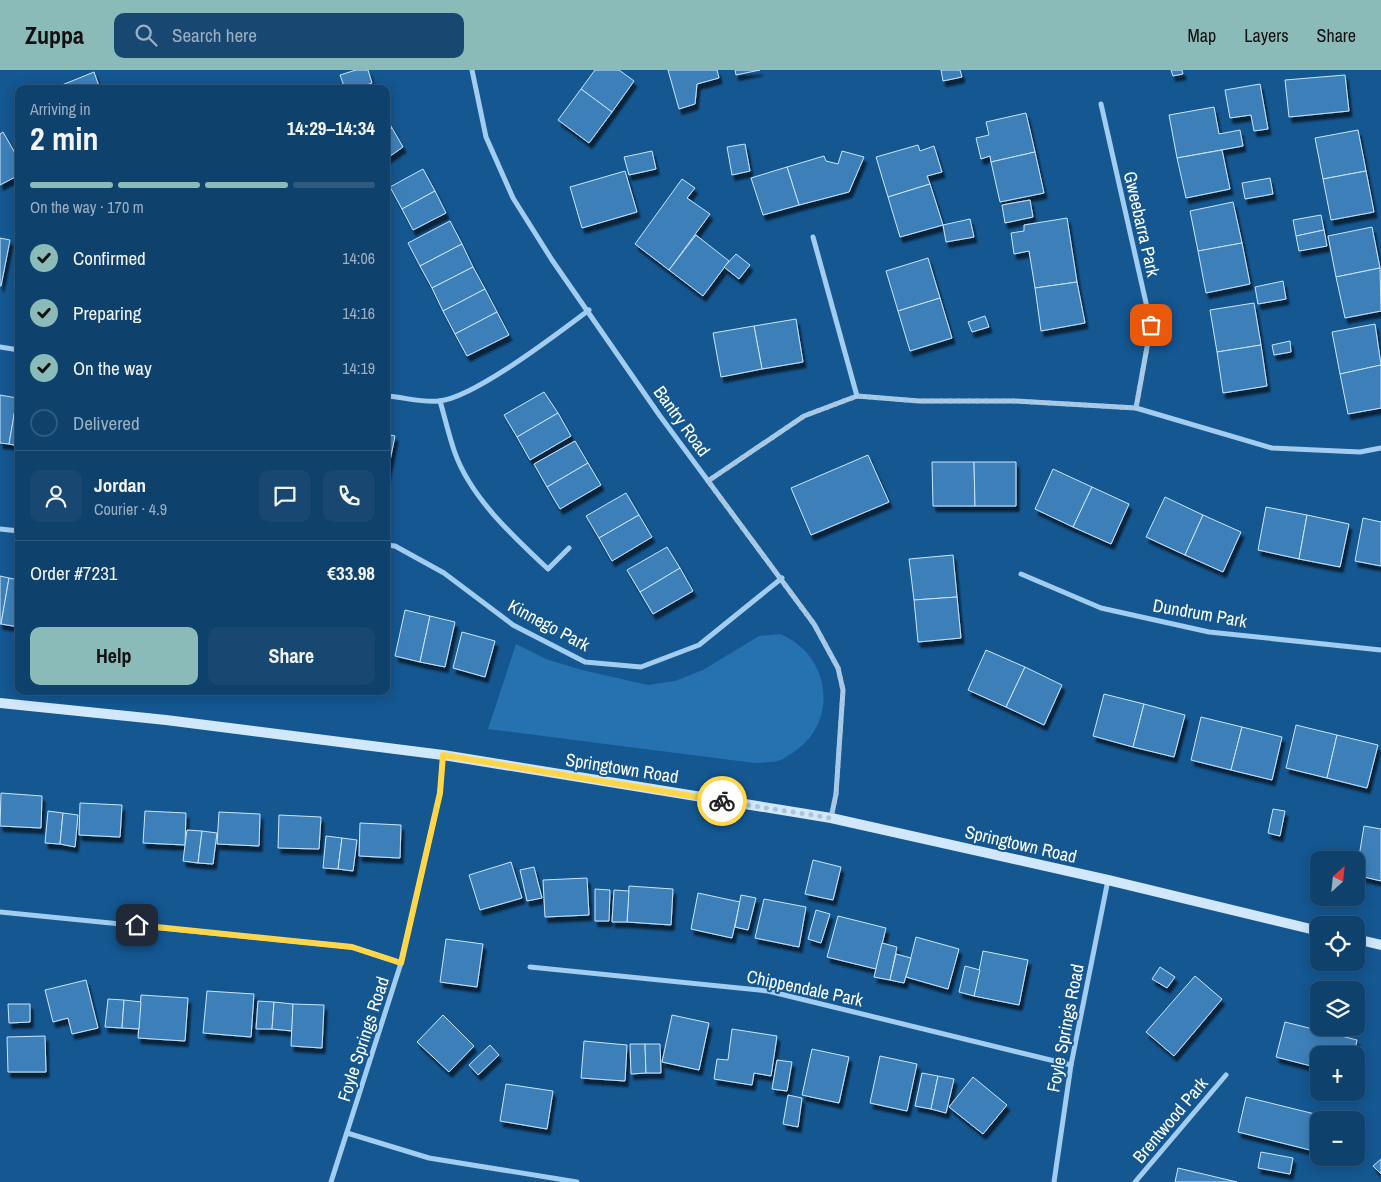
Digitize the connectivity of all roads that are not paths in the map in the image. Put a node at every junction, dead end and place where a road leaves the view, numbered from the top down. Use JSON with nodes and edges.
{"nodes":[{"id":1,"x":472,"y":70,"type":"edge"},
{"id":2,"x":1101,"y":104,"type":"dead end"},
{"id":3,"x":813,"y":237,"type":"dead end"},
{"id":4,"x":589,"y":310,"type":"junction"},
{"id":5,"x":0,"y":347,"type":"edge"},
{"id":6,"x":15,"y":349,"type":"edge"},
{"id":7,"x":390,"y":396,"type":"edge"},
{"id":8,"x":857,"y":396,"type":"junction"},
{"id":9,"x":440,"y":401,"type":"junction"},
{"id":10,"x":1136,"y":408,"type":"junction"},
{"id":11,"x":1381,"y":448,"type":"edge"},
{"id":12,"x":708,"y":481,"type":"junction"},
{"id":13,"x":0,"y":529,"type":"edge"},
{"id":14,"x":15,"y":531,"type":"edge"},
{"id":15,"x":390,"y":545,"type":"edge"},
{"id":16,"x":569,"y":548,"type":"dead end"},
{"id":17,"x":1021,"y":574,"type":"dead end"},
{"id":18,"x":782,"y":578,"type":"junction"},
{"id":19,"x":1381,"y":650,"type":"edge"},
{"id":20,"x":0,"y":703,"type":"edge"},
{"id":21,"x":443,"y":755,"type":"junction"},
{"id":22,"x":831,"y":818,"type":"junction"},
{"id":23,"x":1108,"y":880,"type":"junction"},
{"id":24,"x":0,"y":912,"type":"edge"},
{"id":25,"x":1310,"y":929,"type":"edge"},
{"id":26,"x":1365,"y":941,"type":"edge"},
{"id":27,"x":1381,"y":945,"type":"edge"},
{"id":28,"x":401,"y":963,"type":"junction"},
{"id":29,"x":530,"y":967,"type":"dead end"},
{"id":30,"x":1070,"y":1065,"type":"junction"},
{"id":31,"x":1226,"y":1075,"type":"dead end"},
{"id":32,"x":347,"y":1133,"type":"junction"},
{"id":33,"x":331,"y":1182,"type":"edge"},
{"id":34,"x":577,"y":1182,"type":"edge"},
{"id":35,"x":1054,"y":1182,"type":"edge"},
{"id":36,"x":1135,"y":1182,"type":"edge"}],
"edges":[{"from":1,"to":4,"type":"street","name":"Bantry Road"},
{"from":2,"to":10,"type":"street","name":"Gweebarra Park"},
{"from":3,"to":8,"type":"street"},
{"from":4,"to":9,"type":"street"},
{"from":4,"to":12,"type":"street","name":"Bantry Road"},
{"from":5,"to":6,"type":"street"},
{"from":7,"to":9,"type":"street"},
{"from":8,"to":10,"type":"street"},
{"from":8,"to":12,"type":"street"},
{"from":9,"to":16,"type":"street"},
{"from":10,"to":11,"type":"street"},
{"from":12,"to":18,"type":"street","name":"Bantry Road"},
{"from":13,"to":14,"type":"street"},
{"from":15,"to":18,"type":"street","name":"Kinnego Park"},
{"from":17,"to":19,"type":"street","name":"Dundrum Park"},
{"from":18,"to":22,"type":"street","name":"Bantry Road"},
{"from":20,"to":21,"type":"main road","name":"Springtown Road"},
{"from":21,"to":22,"type":"main road","name":"Springtown Road"},
{"from":21,"to":28,"type":"street","name":"Foyle Springs Road"},
{"from":22,"to":23,"type":"main road","name":"Springtown Road"},
{"from":23,"to":25,"type":"main road","name":"Springtown Road"},
{"from":23,"to":30,"type":"street","name":"Foyle Springs Road"},
{"from":24,"to":28,"type":"street"},
{"from":26,"to":27,"type":"main road"},
{"from":28,"to":32,"type":"street","name":"Foyle Springs Road"},
{"from":29,"to":30,"type":"street","name":"Chippendale Park"},
{"from":30,"to":35,"type":"street","name":"Foyle Springs Road"},
{"from":31,"to":36,"type":"street","name":"Brentwood Park"},
{"from":32,"to":33,"type":"street","name":"Foyle Springs Road"},
{"from":32,"to":34,"type":"street"}]}
